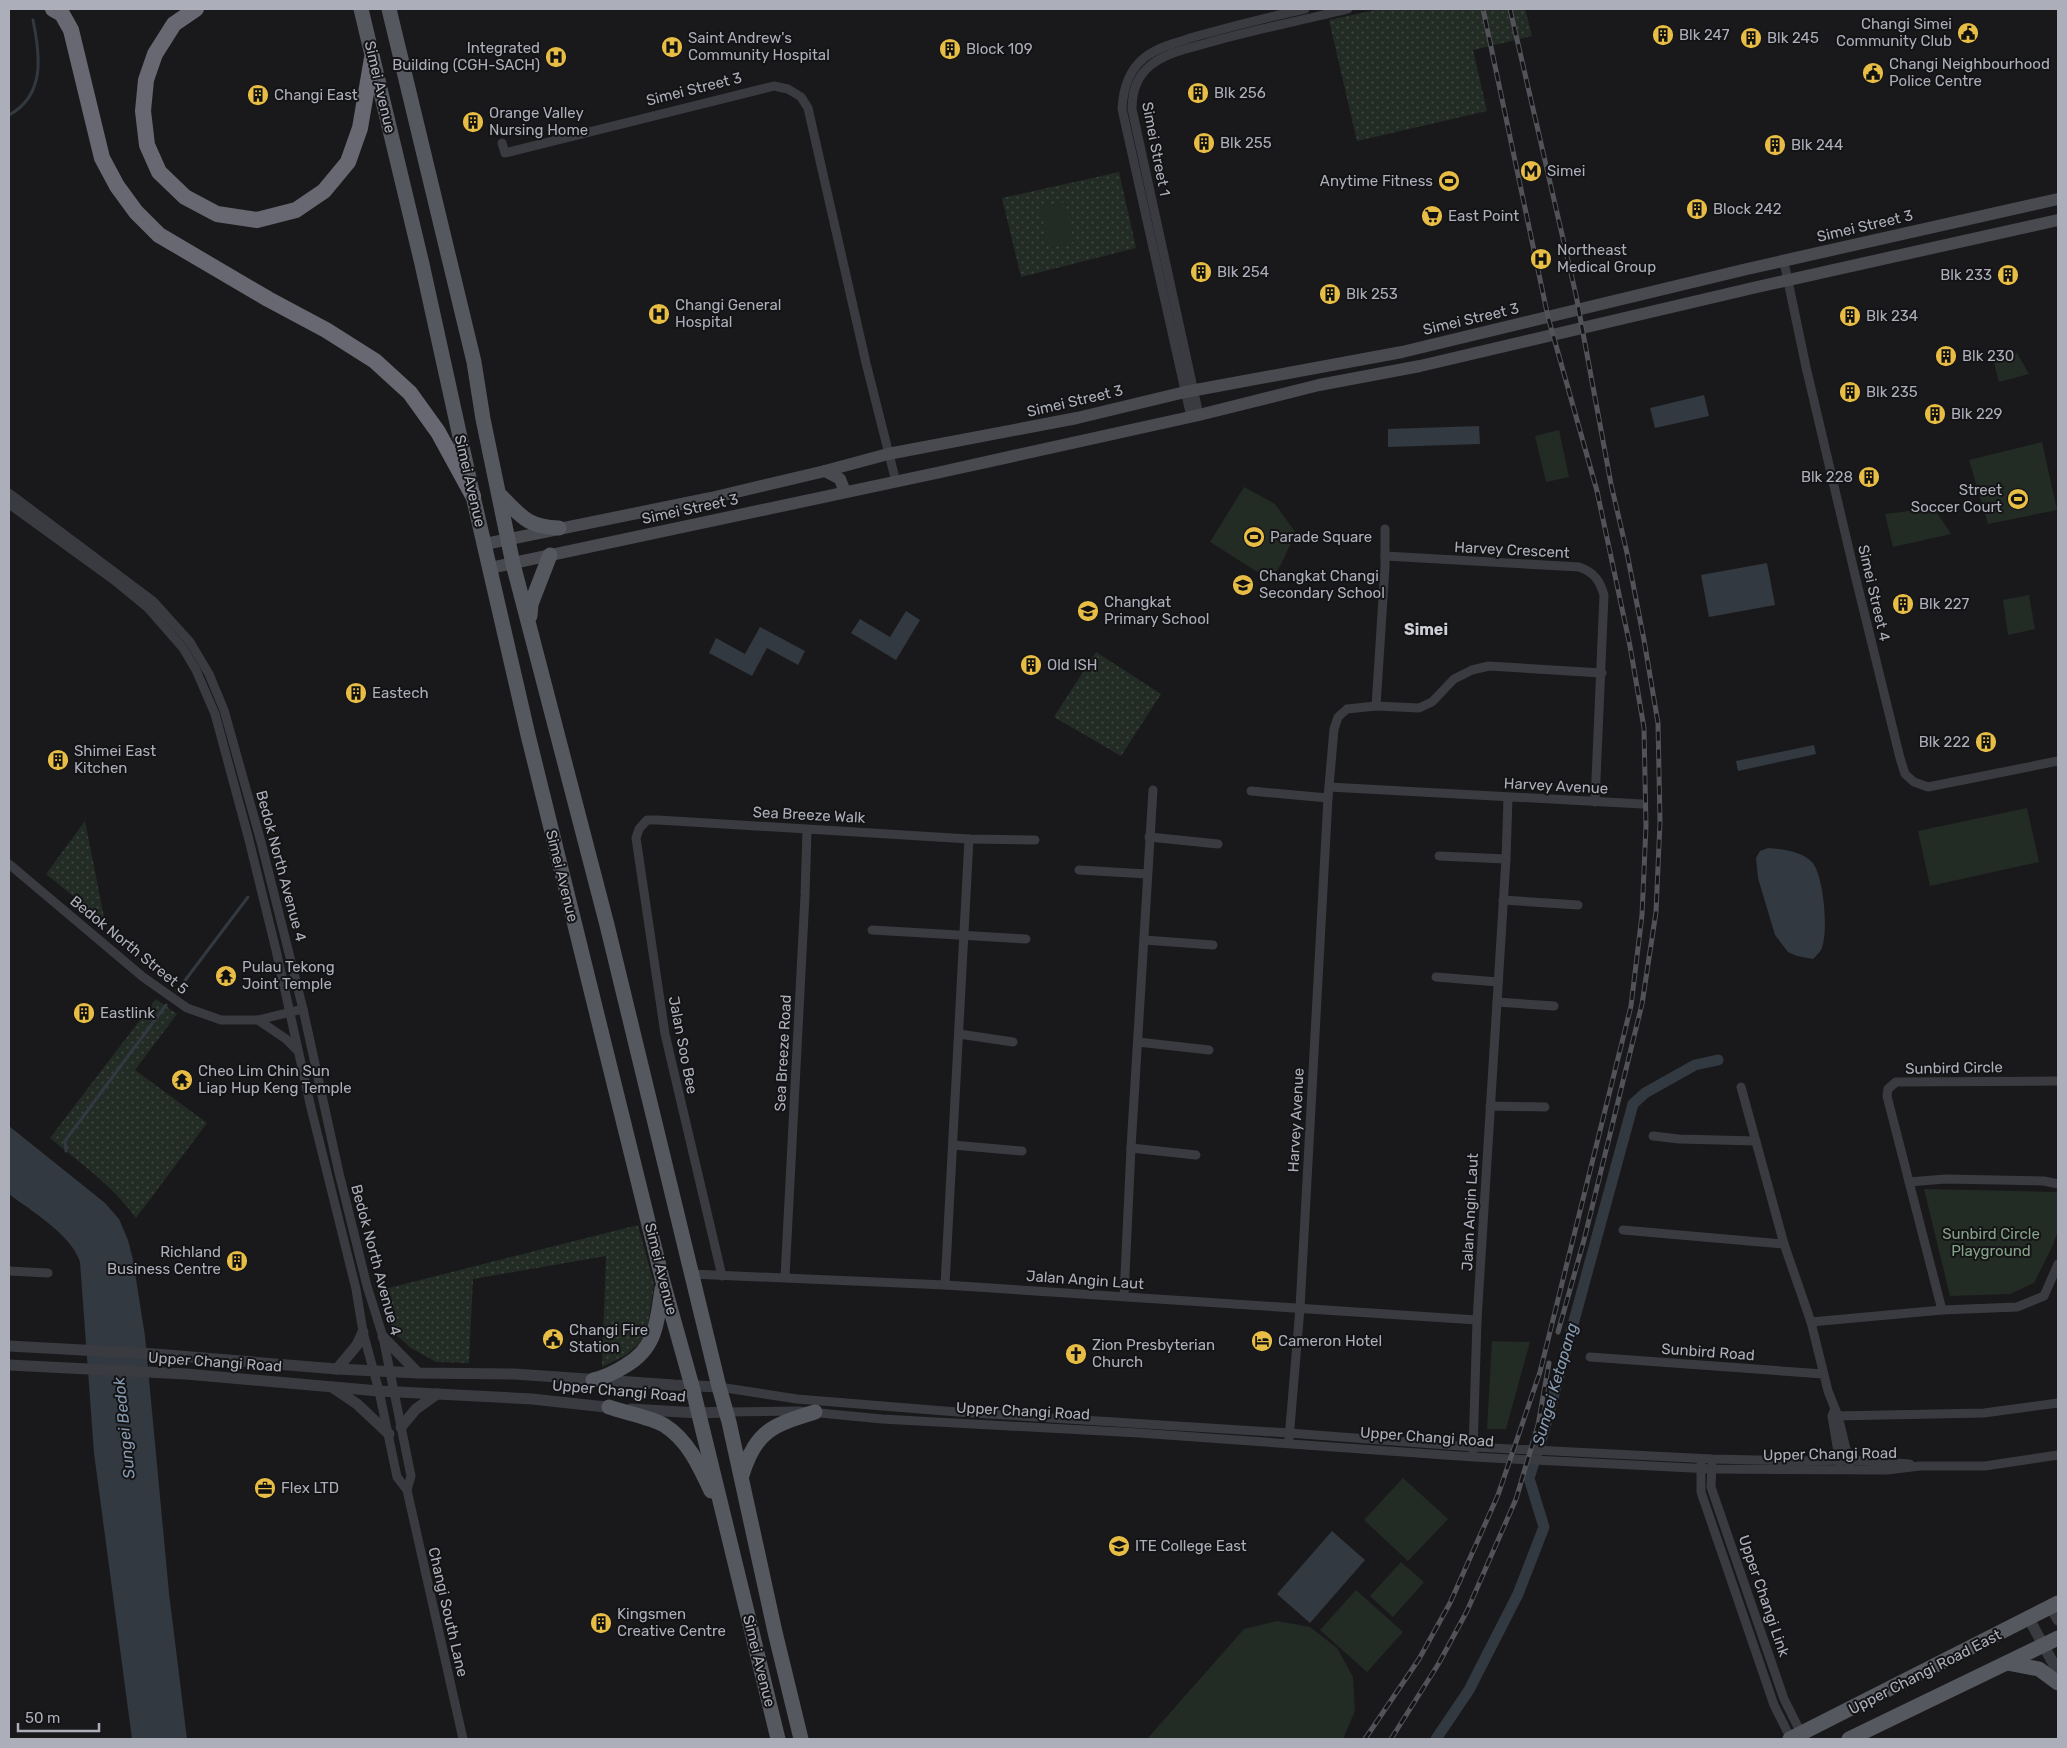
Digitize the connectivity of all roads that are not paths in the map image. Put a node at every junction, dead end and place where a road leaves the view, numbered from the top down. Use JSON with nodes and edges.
{"nodes":[{"id":1,"x":53,"y":9,"type":"edge"},
{"id":2,"x":196,"y":9,"type":"edge"},
{"id":3,"x":361,"y":9,"type":"edge"},
{"id":4,"x":1306,"y":9,"type":"edge"},
{"id":5,"x":1348,"y":9,"type":"edge"},
{"id":6,"x":390,"y":14,"type":"edge"},
{"id":7,"x":372,"y":58,"type":"junction"},
{"id":8,"x":502,"y":143,"type":"dead end"},
{"id":9,"x":2058,"y":199,"type":"edge"},
{"id":10,"x":2058,"y":220,"type":"edge"},
{"id":11,"x":1784,"y":262,"type":"junction"},
{"id":12,"x":1788,"y":281,"type":"junction"},
{"id":13,"x":1189,"y":391,"type":"junction"},
{"id":14,"x":1195,"y":416,"type":"junction"},
{"id":15,"x":888,"y":454,"type":"junction"},
{"id":16,"x":825,"y":471,"type":"junction"},
{"id":17,"x":896,"y":482,"type":"junction"},
{"id":18,"x":845,"y":492,"type":"junction"},
{"id":19,"x":9,"y":493,"type":"edge"},
{"id":20,"x":500,"y":495,"type":"junction"},
{"id":21,"x":473,"y":496,"type":"junction"},
{"id":22,"x":9,"y":504,"type":"edge"},
{"id":23,"x":559,"y":528,"type":"junction"},
{"id":24,"x":1385,"y":529,"type":"dead end"},
{"id":25,"x":509,"y":539,"type":"junction"},
{"id":26,"x":484,"y":544,"type":"junction"},
{"id":27,"x":550,"y":555,"type":"junction"},
{"id":28,"x":1385,"y":556,"type":"junction"},
{"id":29,"x":513,"y":564,"type":"junction"},
{"id":30,"x":490,"y":568,"type":"junction"},
{"id":31,"x":529,"y":623,"type":"junction"},
{"id":32,"x":1602,"y":674,"type":"junction"},
{"id":33,"x":1376,"y":706,"type":"junction"},
{"id":34,"x":2058,"y":761,"type":"edge"},
{"id":35,"x":1330,"y":787,"type":"junction"},
{"id":36,"x":1153,"y":790,"type":"dead end"},
{"id":37,"x":1251,"y":791,"type":"dead end"},
{"id":38,"x":1328,"y":798,"type":"junction"},
{"id":39,"x":1508,"y":798,"type":"junction"},
{"id":40,"x":1596,"y":802,"type":"junction"},
{"id":41,"x":1642,"y":804,"type":"dead end"},
{"id":42,"x":647,"y":820,"type":"joint"},
{"id":43,"x":807,"y":830,"type":"junction"},
{"id":44,"x":1149,"y":836,"type":"junction"},
{"id":45,"x":969,"y":839,"type":"junction"},
{"id":46,"x":1035,"y":840,"type":"dead end"},
{"id":47,"x":1218,"y":844,"type":"dead end"},
{"id":48,"x":1439,"y":856,"type":"dead end"},
{"id":49,"x":1506,"y":859,"type":"junction"},
{"id":50,"x":9,"y":864,"type":"edge"},
{"id":51,"x":1079,"y":870,"type":"dead end"},
{"id":52,"x":1147,"y":874,"type":"junction"},
{"id":53,"x":1503,"y":900,"type":"junction"},
{"id":54,"x":1578,"y":905,"type":"dead end"},
{"id":55,"x":872,"y":930,"type":"dead end"},
{"id":56,"x":964,"y":935,"type":"junction"},
{"id":57,"x":1026,"y":939,"type":"dead end"},
{"id":58,"x":1144,"y":940,"type":"junction"},
{"id":59,"x":1213,"y":945,"type":"dead end"},
{"id":60,"x":1436,"y":977,"type":"dead end"},
{"id":61,"x":1498,"y":982,"type":"junction"},
{"id":62,"x":1497,"y":1002,"type":"junction"},
{"id":63,"x":1554,"y":1006,"type":"dead end"},
{"id":64,"x":303,"y":1009,"type":"junction"},
{"id":65,"x":290,"y":1012,"type":"junction"},
{"id":66,"x":258,"y":1020,"type":"junction"},
{"id":67,"x":959,"y":1034,"type":"junction"},
{"id":68,"x":1013,"y":1042,"type":"dead end"},
{"id":69,"x":1138,"y":1042,"type":"junction"},
{"id":70,"x":298,"y":1050,"type":"junction"},
{"id":71,"x":1209,"y":1050,"type":"dead end"},
{"id":72,"x":2058,"y":1080,"type":"edge"},
{"id":73,"x":1741,"y":1087,"type":"dead end"},
{"id":74,"x":1490,"y":1106,"type":"junction"},
{"id":75,"x":1545,"y":1107,"type":"dead end"},
{"id":76,"x":1653,"y":1136,"type":"dead end"},
{"id":77,"x":1756,"y":1141,"type":"junction"},
{"id":78,"x":953,"y":1145,"type":"junction"},
{"id":79,"x":1131,"y":1148,"type":"junction"},
{"id":80,"x":1022,"y":1151,"type":"dead end"},
{"id":81,"x":1196,"y":1154,"type":"dead end"},
{"id":82,"x":1909,"y":1182,"type":"junction"},
{"id":83,"x":2058,"y":1184,"type":"edge"},
{"id":84,"x":1623,"y":1230,"type":"dead end"},
{"id":85,"x":1784,"y":1244,"type":"junction"},
{"id":86,"x":2058,"y":1264,"type":"edge"},
{"id":87,"x":9,"y":1271,"type":"edge"},
{"id":88,"x":48,"y":1273,"type":"dead end"},
{"id":89,"x":692,"y":1274,"type":"junction"},
{"id":90,"x":722,"y":1276,"type":"junction"},
{"id":91,"x":785,"y":1277,"type":"junction"},
{"id":92,"x":663,"y":1282,"type":"junction"},
{"id":93,"x":945,"y":1285,"type":"junction"},
{"id":94,"x":1124,"y":1296,"type":"junction"},
{"id":95,"x":1300,"y":1308,"type":"junction"},
{"id":96,"x":1942,"y":1310,"type":"junction"},
{"id":97,"x":1477,"y":1320,"type":"junction"},
{"id":98,"x":1811,"y":1322,"type":"junction"},
{"id":99,"x":363,"y":1332,"type":"junction"},
{"id":100,"x":382,"y":1337,"type":"junction"},
{"id":101,"x":9,"y":1346,"type":"edge"},
{"id":102,"x":1590,"y":1357,"type":"dead end"},
{"id":103,"x":9,"y":1365,"type":"edge"},
{"id":104,"x":337,"y":1369,"type":"junction"},
{"id":105,"x":373,"y":1371,"type":"junction"},
{"id":106,"x":389,"y":1372,"type":"junction"},
{"id":107,"x":418,"y":1373,"type":"junction"},
{"id":108,"x":1823,"y":1374,"type":"junction"},
{"id":109,"x":593,"y":1380,"type":"junction"},
{"id":110,"x":692,"y":1386,"type":"junction"},
{"id":111,"x":332,"y":1387,"type":"junction"},
{"id":112,"x":719,"y":1387,"type":"junction"},
{"id":113,"x":380,"y":1391,"type":"junction"},
{"id":114,"x":394,"y":1392,"type":"junction"},
{"id":115,"x":437,"y":1394,"type":"junction"},
{"id":116,"x":2058,"y":1403,"type":"edge"},
{"id":117,"x":609,"y":1407,"type":"junction"},
{"id":118,"x":727,"y":1412,"type":"junction"},
{"id":119,"x":816,"y":1412,"type":"junction"},
{"id":120,"x":698,"y":1413,"type":"junction"},
{"id":121,"x":1835,"y":1414,"type":"junction"},
{"id":122,"x":401,"y":1427,"type":"junction"},
{"id":123,"x":388,"y":1434,"type":"junction"},
{"id":124,"x":1289,"y":1438,"type":"junction"},
{"id":125,"x":1473,"y":1452,"type":"junction"},
{"id":126,"x":1548,"y":1455,"type":"junction"},
{"id":127,"x":2058,"y":1455,"type":"edge"},
{"id":128,"x":1702,"y":1459,"type":"junction"},
{"id":129,"x":1712,"y":1460,"type":"junction"},
{"id":130,"x":1839,"y":1460,"type":"junction"},
{"id":131,"x":1849,"y":1460,"type":"junction"},
{"id":132,"x":1920,"y":1466,"type":"junction"},
{"id":133,"x":1701,"y":1469,"type":"junction"},
{"id":134,"x":1712,"y":1469,"type":"junction"},
{"id":135,"x":1840,"y":1470,"type":"junction"},
{"id":136,"x":1852,"y":1470,"type":"junction"},
{"id":137,"x":741,"y":1477,"type":"junction"},
{"id":138,"x":406,"y":1490,"type":"junction"},
{"id":139,"x":725,"y":1519,"type":"junction"},
{"id":140,"x":2056,"y":1610,"type":"edge"},
{"id":141,"x":2029,"y":1619,"type":"junction"},
{"id":142,"x":2058,"y":1638,"type":"edge"},
{"id":143,"x":2044,"y":1645,"type":"junction"},
{"id":144,"x":2007,"y":1663,"type":"junction"},
{"id":145,"x":2058,"y":1672,"type":"edge"},
{"id":146,"x":2058,"y":1683,"type":"edge"},
{"id":147,"x":1795,"y":1738,"type":"edge"},
{"id":148,"x":463,"y":1739,"type":"edge"},
{"id":149,"x":778,"y":1739,"type":"edge"},
{"id":150,"x":801,"y":1739,"type":"edge"},
{"id":151,"x":1849,"y":1739,"type":"edge"}],
"edges":[{"from":1,"to":21,"type":"highway"},
{"from":2,"to":7,"type":"highway"},
{"from":3,"to":7,"type":"main road","name":"Simei Avenue"},
{"from":4,"to":13,"type":"street","name":"Simei Street 1"},
{"from":5,"to":13,"type":"street","name":"Simei Street 1"},
{"from":6,"to":20,"type":"main road","name":"Simei Avenue"},
{"from":7,"to":21,"type":"main road","name":"Simei Avenue"},
{"from":8,"to":15,"type":"street","name":"Simei Street 3"},
{"from":9,"to":11,"type":"main road","name":"Simei Street 3"},
{"from":10,"to":12,"type":"main road","name":"Simei Street 3"},
{"from":11,"to":12,"type":"street","name":"Simei Street 4"},
{"from":11,"to":13,"type":"main road","name":"Simei Street 3"},
{"from":12,"to":14,"type":"main road","name":"Simei Street 3"},
{"from":12,"to":34,"type":"street","name":"Simei Street 4"},
{"from":13,"to":14,"type":"street","name":"Simei Street 1"},
{"from":13,"to":15,"type":"main road","name":"Simei Street 3"},
{"from":14,"to":17,"type":"main road","name":"Simei Street 3"},
{"from":15,"to":16,"type":"main road","name":"Simei Street 3"},
{"from":15,"to":17,"type":"street","name":"Simei Street 3"},
{"from":16,"to":18,"type":"main road"},
{"from":16,"to":23,"type":"main road","name":"Simei Street 3"},
{"from":17,"to":18,"type":"main road","name":"Simei Street 3"},
{"from":18,"to":27,"type":"main road","name":"Simei Street 3"},
{"from":19,"to":64,"type":"street","name":"Bedok North Avenue 4"},
{"from":20,"to":23,"type":"main road"},
{"from":20,"to":25,"type":"main road","name":"Simei Avenue"},
{"from":21,"to":26,"type":"main road","name":"Simei Avenue"},
{"from":22,"to":65,"type":"street","name":"Bedok North Avenue 4"},
{"from":23,"to":25,"type":"main road","name":"Simei Street 3"},
{"from":24,"to":28,"type":"street"},
{"from":25,"to":26,"type":"main road","name":"Simei Street 3"},
{"from":25,"to":29,"type":"main road","name":"Simei Avenue"},
{"from":26,"to":30,"type":"main road","name":"Simei Avenue"},
{"from":27,"to":29,"type":"main road","name":"Simei Street 3"},
{"from":27,"to":31,"type":"main road"},
{"from":28,"to":32,"type":"street","name":"Harvey Crescent"},
{"from":28,"to":33,"type":"street"},
{"from":29,"to":30,"type":"main road","name":"Simei Street 3"},
{"from":29,"to":31,"type":"main road","name":"Simei Avenue"},
{"from":30,"to":92,"type":"main road","name":"Simei Avenue"},
{"from":31,"to":89,"type":"main road","name":"Simei Avenue"},
{"from":32,"to":33,"type":"street"},
{"from":32,"to":40,"type":"street","name":"Harvey Crescent"},
{"from":33,"to":35,"type":"street"},
{"from":35,"to":38,"type":"street","name":"Harvey Avenue"},
{"from":35,"to":39,"type":"street","name":"Harvey Avenue"},
{"from":36,"to":44,"type":"street"},
{"from":37,"to":38,"type":"street"},
{"from":38,"to":95,"type":"street","name":"Harvey Avenue"},
{"from":39,"to":40,"type":"street","name":"Harvey Avenue"},
{"from":39,"to":49,"type":"street","name":"Jalan Angin Laut"},
{"from":40,"to":41,"type":"street","name":"Harvey Avenue"},
{"from":42,"to":43,"type":"street","name":"Sea Breeze Walk"},
{"from":42,"to":90,"type":"street","name":"Jalan Soo Bee"},
{"from":43,"to":45,"type":"street","name":"Sea Breeze Walk"},
{"from":43,"to":91,"type":"street","name":"Sea Breeze Road"},
{"from":44,"to":47,"type":"street"},
{"from":44,"to":52,"type":"street"},
{"from":45,"to":46,"type":"street","name":"Sea Breeze Walk"},
{"from":45,"to":56,"type":"street"},
{"from":48,"to":49,"type":"street"},
{"from":49,"to":53,"type":"street","name":"Jalan Angin Laut"},
{"from":50,"to":66,"type":"street","name":"Bedok North Street 5"},
{"from":51,"to":52,"type":"street"},
{"from":52,"to":58,"type":"street"},
{"from":53,"to":54,"type":"street"},
{"from":53,"to":61,"type":"street","name":"Jalan Angin Laut"},
{"from":55,"to":56,"type":"street"},
{"from":56,"to":57,"type":"street"},
{"from":56,"to":67,"type":"street"},
{"from":58,"to":59,"type":"street"},
{"from":58,"to":69,"type":"street"},
{"from":60,"to":61,"type":"street"},
{"from":61,"to":62,"type":"street","name":"Jalan Angin Laut"},
{"from":62,"to":63,"type":"street"},
{"from":62,"to":74,"type":"street","name":"Jalan Angin Laut"},
{"from":64,"to":65,"type":"street","name":"Bedok North Street 5"},
{"from":64,"to":100,"type":"street","name":"Bedok North Avenue 4"},
{"from":65,"to":66,"type":"street","name":"Bedok North Street 5"},
{"from":65,"to":70,"type":"street","name":"Bedok North Avenue 4"},
{"from":66,"to":70,"type":"street"},
{"from":67,"to":68,"type":"street"},
{"from":67,"to":78,"type":"street"},
{"from":69,"to":71,"type":"street"},
{"from":69,"to":79,"type":"street"},
{"from":70,"to":99,"type":"street","name":"Bedok North Avenue 4"},
{"from":72,"to":82,"type":"street","name":"Sunbird Circle"},
{"from":73,"to":77,"type":"street"},
{"from":74,"to":75,"type":"street"},
{"from":74,"to":97,"type":"street","name":"Jalan Angin Laut"},
{"from":76,"to":77,"type":"street"},
{"from":77,"to":85,"type":"street"},
{"from":78,"to":80,"type":"street"},
{"from":78,"to":93,"type":"street"},
{"from":79,"to":81,"type":"street"},
{"from":79,"to":94,"type":"street"},
{"from":82,"to":83,"type":"street"},
{"from":82,"to":96,"type":"street","name":"Sunbird Circle"},
{"from":84,"to":85,"type":"street"},
{"from":85,"to":98,"type":"street"},
{"from":86,"to":96,"type":"street"},
{"from":87,"to":88,"type":"street"},
{"from":89,"to":90,"type":"street","name":"Jalan Angin Laut"},
{"from":89,"to":112,"type":"main road","name":"Simei Avenue"},
{"from":90,"to":91,"type":"street","name":"Jalan Angin Laut"},
{"from":91,"to":93,"type":"street","name":"Jalan Angin Laut"},
{"from":92,"to":109,"type":"main road"},
{"from":92,"to":110,"type":"main road","name":"Simei Avenue"},
{"from":93,"to":94,"type":"street","name":"Jalan Angin Laut"},
{"from":94,"to":95,"type":"street","name":"Jalan Angin Laut"},
{"from":95,"to":97,"type":"street","name":"Jalan Angin Laut"},
{"from":95,"to":124,"type":"street","name":"Harvey Avenue"},
{"from":96,"to":98,"type":"street"},
{"from":97,"to":125,"type":"street","name":"Jalan Angin Laut"},
{"from":98,"to":108,"type":"street"},
{"from":99,"to":104,"type":"street"},
{"from":99,"to":105,"type":"street","name":"Bedok North Avenue 4"},
{"from":100,"to":106,"type":"street","name":"Bedok North Avenue 4"},
{"from":100,"to":107,"type":"street"},
{"from":101,"to":104,"type":"street","name":"Upper Changi Road"},
{"from":102,"to":108,"type":"street","name":"Sunbird Road"},
{"from":103,"to":111,"type":"street","name":"Upper Changi Road"},
{"from":104,"to":105,"type":"street","name":"Upper Changi Road"},
{"from":105,"to":106,"type":"street","name":"Upper Changi Road"},
{"from":105,"to":113,"type":"street","name":"Bedok North Avenue 4"},
{"from":106,"to":107,"type":"street","name":"Upper Changi Road"},
{"from":106,"to":114,"type":"street","name":"Bedok North Avenue 4"},
{"from":107,"to":109,"type":"street","name":"Upper Changi Road"},
{"from":108,"to":121,"type":"street"},
{"from":109,"to":110,"type":"street","name":"Upper Changi Road"},
{"from":110,"to":112,"type":"street","name":"Upper Changi Road"},
{"from":110,"to":120,"type":"main road","name":"Simei Avenue"},
{"from":111,"to":113,"type":"street","name":"Upper Changi Road"},
{"from":111,"to":123,"type":"street"},
{"from":112,"to":118,"type":"main road","name":"Simei Avenue"},
{"from":112,"to":124,"type":"street","name":"Upper Changi Road"},
{"from":113,"to":114,"type":"street","name":"Upper Changi Road"},
{"from":113,"to":123,"type":"street","name":"Changi South Lane"},
{"from":114,"to":115,"type":"street","name":"Upper Changi Road"},
{"from":114,"to":122,"type":"street","name":"Changi South Lane"},
{"from":115,"to":117,"type":"street","name":"Upper Changi Road"},
{"from":115,"to":122,"type":"street"},
{"from":116,"to":121,"type":"street"},
{"from":117,"to":120,"type":"street","name":"Upper Changi Road"},
{"from":117,"to":139,"type":"main road"},
{"from":118,"to":119,"type":"street","name":"Upper Changi Road"},
{"from":118,"to":120,"type":"street","name":"Upper Changi Road"},
{"from":118,"to":137,"type":"main road","name":"Simei Avenue"},
{"from":119,"to":124,"type":"street","name":"Upper Changi Road"},
{"from":119,"to":137,"type":"main road"},
{"from":120,"to":139,"type":"main road","name":"Simei Avenue"},
{"from":121,"to":130,"type":"street"},
{"from":121,"to":131,"type":"street"},
{"from":122,"to":138,"type":"street","name":"Changi South Lane"},
{"from":123,"to":138,"type":"street","name":"Changi South Lane"},
{"from":124,"to":125,"type":"street","name":"Upper Changi Road"},
{"from":125,"to":126,"type":"street","name":"Upper Changi Road"},
{"from":126,"to":128,"type":"street","name":"Upper Changi Road"},
{"from":126,"to":133,"type":"street","name":"Upper Changi Road"},
{"from":127,"to":132,"type":"street"},
{"from":128,"to":129,"type":"street","name":"Upper Changi Road"},
{"from":128,"to":133,"type":"street","name":"Upper Changi Link"},
{"from":129,"to":130,"type":"street","name":"Upper Changi Road"},
{"from":129,"to":134,"type":"street","name":"Upper Changi Link"},
{"from":130,"to":131,"type":"street","name":"Upper Changi Road"},
{"from":130,"to":135,"type":"street"},
{"from":131,"to":132,"type":"street","name":"Upper Changi Road"},
{"from":131,"to":136,"type":"street"},
{"from":132,"to":136,"type":"street","name":"Upper Changi Road"},
{"from":133,"to":134,"type":"street","name":"Upper Changi Road"},
{"from":133,"to":147,"type":"street","name":"Upper Changi Link"},
{"from":134,"to":135,"type":"street","name":"Upper Changi Road"},
{"from":134,"to":147,"type":"street","name":"Upper Changi Link"},
{"from":135,"to":136,"type":"street","name":"Upper Changi Road"},
{"from":137,"to":150,"type":"main road","name":"Simei Avenue"},
{"from":138,"to":148,"type":"street","name":"Changi South Lane"},
{"from":139,"to":149,"type":"main road","name":"Simei Avenue"},
{"from":140,"to":141,"type":"main road","name":"Upper Changi Road East"},
{"from":141,"to":143,"type":"street"},
{"from":141,"to":147,"type":"main road","name":"Upper Changi Road East"},
{"from":142,"to":143,"type":"main road","name":"Upper Changi Road East"},
{"from":143,"to":144,"type":"main road","name":"Upper Changi Road East"},
{"from":143,"to":145,"type":"street"},
{"from":144,"to":146,"type":"main road"},
{"from":144,"to":151,"type":"main road","name":"Upper Changi Road East"}]}
